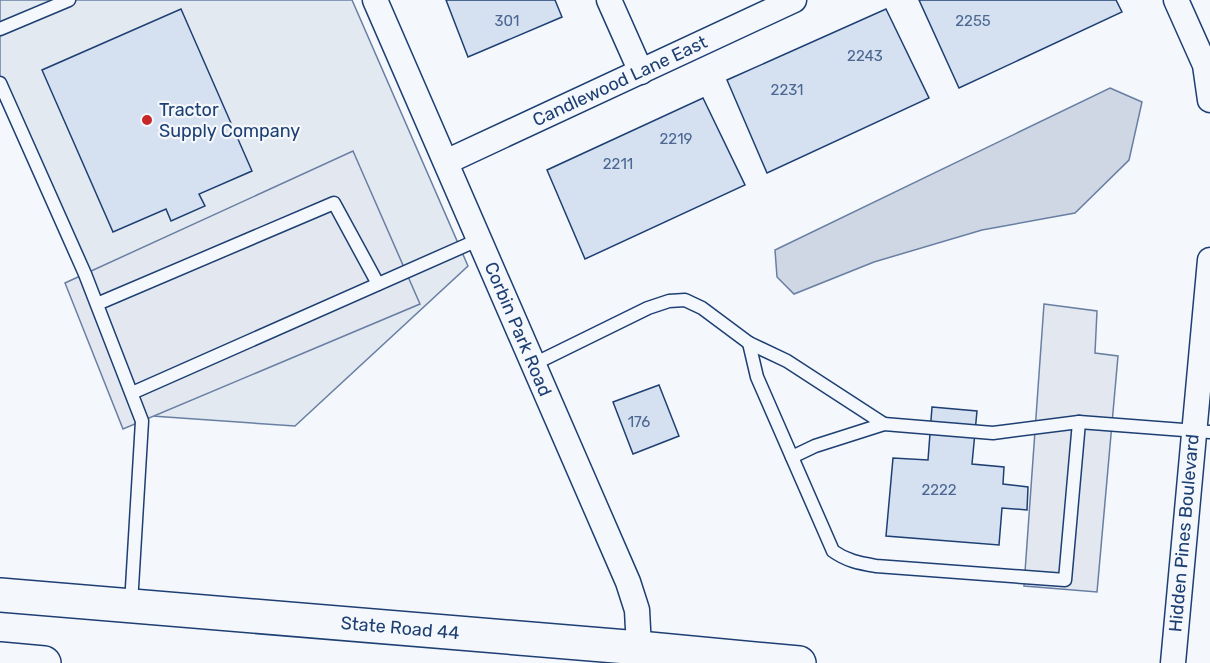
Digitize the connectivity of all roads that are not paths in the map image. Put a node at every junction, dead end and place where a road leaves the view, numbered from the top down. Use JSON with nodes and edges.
{"nodes":[{"id":1,"x":69,"y":0,"type":"edge"},
{"id":2,"x":375,"y":0,"type":"edge"},
{"id":3,"x":609,"y":0,"type":"edge"},
{"id":4,"x":794,"y":0,"type":"edge"},
{"id":5,"x":1176,"y":0,"type":"edge"},
{"id":6,"x":0,"y":29,"type":"edge"},
{"id":7,"x":641,"y":72,"type":"junction"},
{"id":8,"x":0,"y":83,"type":"edge"},
{"id":9,"x":1210,"y":100,"type":"edge"},
{"id":10,"x":446,"y":162,"type":"junction"},
{"id":11,"x":480,"y":239,"type":"junction"},
{"id":12,"x":1210,"y":260,"type":"edge"},
{"id":13,"x":378,"y":284,"type":"junction"},
{"id":14,"x":96,"y":304,"type":"junction"},
{"id":15,"x":748,"y":343,"type":"junction"},
{"id":16,"x":534,"y":363,"type":"junction"},
{"id":17,"x":132,"y":393,"type":"junction"},
{"id":18,"x":1079,"y":422,"type":"junction"},
{"id":19,"x":884,"y":424,"type":"junction"},
{"id":20,"x":1202,"y":432,"type":"edge"},
{"id":21,"x":792,"y":458,"type":"junction"},
{"id":22,"x":0,"y":595,"type":"edge"},
{"id":23,"x":131,"y":606,"type":"junction"},
{"id":24,"x":639,"y":655,"type":"edge"},
{"id":25,"x":0,"y":659,"type":"edge"},
{"id":26,"x":45,"y":663,"type":"edge"},
{"id":27,"x":799,"y":663,"type":"edge"},
{"id":28,"x":1173,"y":663,"type":"edge"}],
"edges":[{"from":1,"to":6,"type":"lane"},
{"from":2,"to":10,"type":"street","name":"Corbin Park Road"},
{"from":3,"to":7,"type":"street"},
{"from":4,"to":7,"type":"street","name":"Candlewood Lane East"},
{"from":5,"to":9,"type":"street"},
{"from":7,"to":10,"type":"street","name":"Candlewood Lane East"},
{"from":8,"to":14,"type":"lane"},
{"from":10,"to":11,"type":"street","name":"Corbin Park Road"},
{"from":11,"to":13,"type":"lane"},
{"from":11,"to":16,"type":"street","name":"Corbin Park Road"},
{"from":12,"to":20,"type":"street","name":"Hidden Pines Boulevard"},
{"from":13,"to":14,"type":"lane"},
{"from":13,"to":17,"type":"lane"},
{"from":14,"to":17,"type":"lane"},
{"from":15,"to":16,"type":"lane"},
{"from":15,"to":19,"type":"lane"},
{"from":15,"to":21,"type":"lane"},
{"from":16,"to":24,"type":"street","name":"Corbin Park Road"},
{"from":17,"to":23,"type":"lane"},
{"from":18,"to":19,"type":"lane"},
{"from":18,"to":20,"type":"lane"},
{"from":18,"to":21,"type":"lane"},
{"from":19,"to":21,"type":"lane"},
{"from":20,"to":28,"type":"street","name":"Hidden Pines Boulevard"},
{"from":22,"to":23,"type":"main road","name":"State Road 44"},
{"from":23,"to":24,"type":"main road","name":"State Road 44"},
{"from":24,"to":27,"type":"main road","name":"State Road 44"},
{"from":25,"to":26,"type":"main road"}]}
